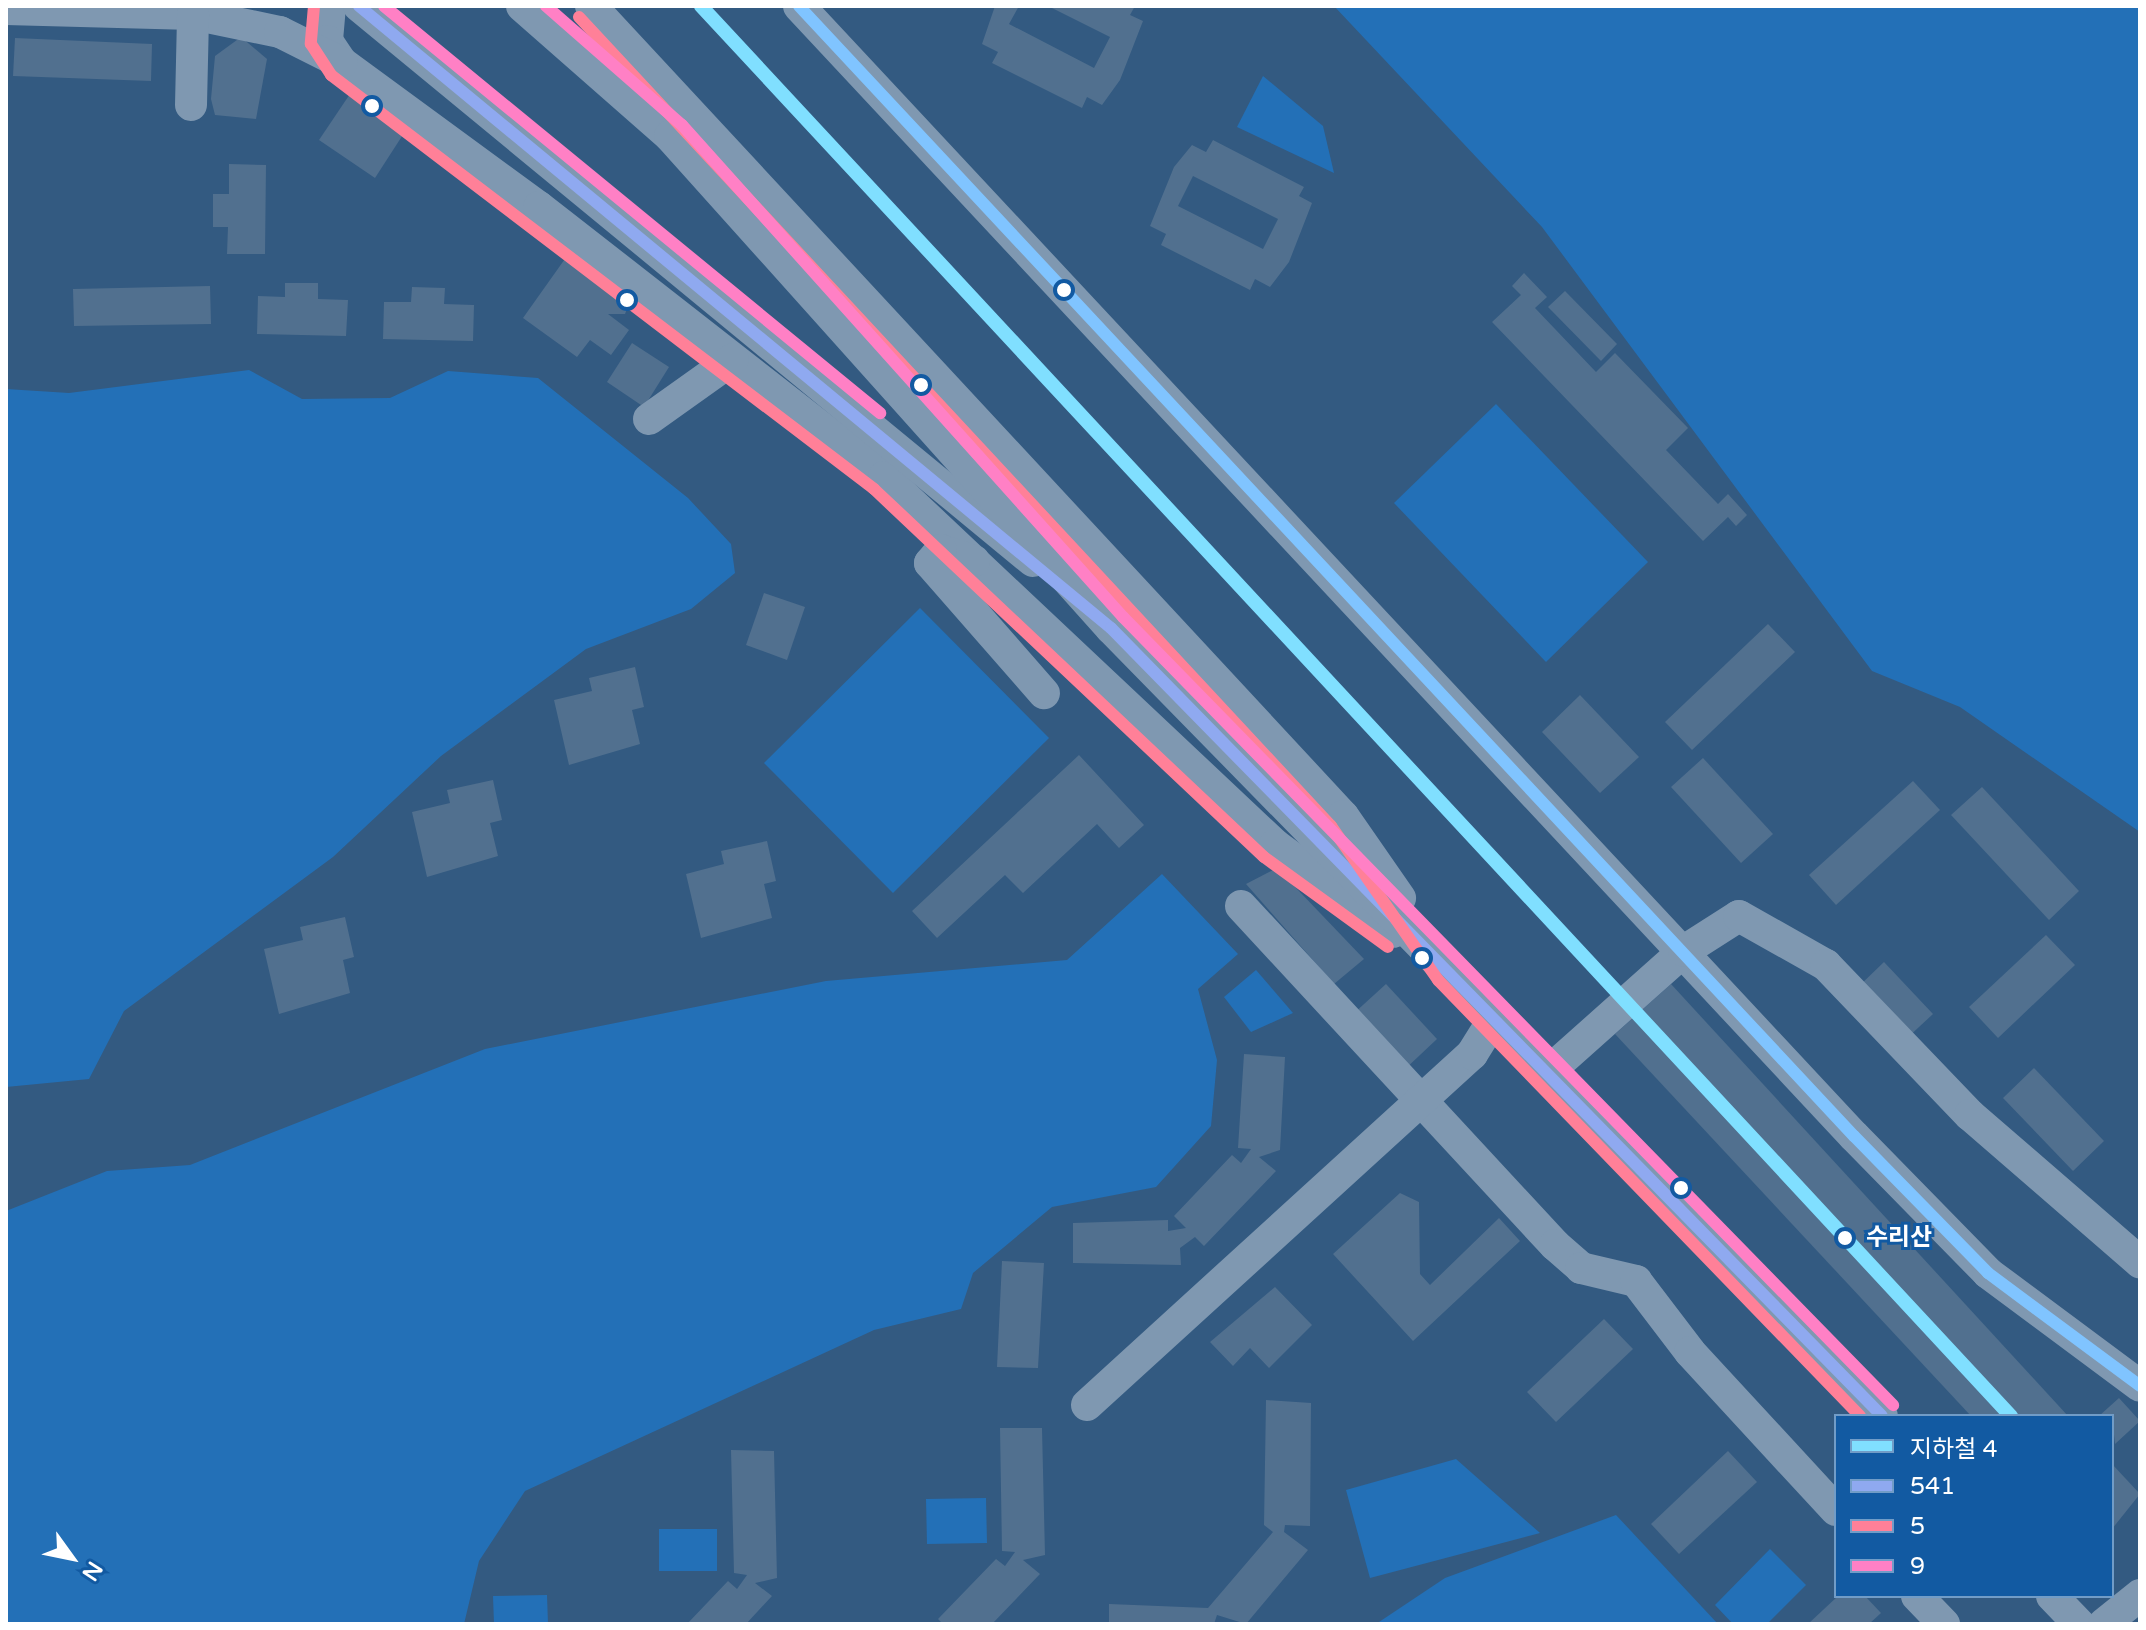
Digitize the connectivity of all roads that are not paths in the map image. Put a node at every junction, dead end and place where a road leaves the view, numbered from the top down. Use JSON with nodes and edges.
{"nodes":[{"id":1,"x":262,"y":6,"type":"edge"},
{"id":2,"x":330,"y":6,"type":"edge"},
{"id":3,"x":359,"y":6,"type":"edge"},
{"id":4,"x":522,"y":6,"type":"edge"},
{"id":5,"x":591,"y":6,"type":"edge"},
{"id":6,"x":799,"y":6,"type":"edge"},
{"id":7,"x":6,"y":9,"type":"edge"},
{"id":8,"x":193,"y":14,"type":"junction"},
{"id":9,"x":342,"y":63,"type":"junction"},
{"id":10,"x":191,"y":105,"type":"dead end"},
{"id":11,"x":733,"y":359,"type":"junction"},
{"id":12,"x":649,"y":419,"type":"dead end"},
{"id":13,"x":977,"y":562,"type":"junction"},
{"id":14,"x":1111,"y":628,"type":"junction"},
{"id":15,"x":1044,"y":693,"type":"dead end"},
{"id":16,"x":1241,"y":906,"type":"dead end"},
{"id":17,"x":1684,"y":951,"type":"junction"},
{"id":18,"x":1450,"y":969,"type":"junction"},
{"id":19,"x":1495,"y":1017,"type":"junction"},
{"id":20,"x":1547,"y":1073,"type":"junction"},
{"id":21,"x":1420,"y":1097,"type":"junction"},
{"id":22,"x":2140,"y":1262,"type":"edge"},
{"id":23,"x":2140,"y":1386,"type":"edge"},
{"id":24,"x":1087,"y":1405,"type":"dead end"},
{"id":25,"x":1880,"y":1414,"type":"edge"},
{"id":26,"x":1834,"y":1508,"type":"edge"},
{"id":27,"x":2140,"y":1595,"type":"edge"},
{"id":28,"x":1919,"y":1598,"type":"edge"},
{"id":29,"x":2054,"y":1598,"type":"edge"},
{"id":30,"x":1944,"y":1624,"type":"edge"},
{"id":31,"x":2079,"y":1624,"type":"edge"},
{"id":32,"x":2104,"y":1624,"type":"edge"}],
"edges":[{"from":1,"to":8,"type":"street"},
{"from":2,"to":9,"type":"street"},
{"from":3,"to":14,"type":"street"},
{"from":4,"to":14,"type":"street"},
{"from":5,"to":18,"type":"street"},
{"from":6,"to":17,"type":"street"},
{"from":7,"to":8,"type":"street"},
{"from":8,"to":9,"type":"street"},
{"from":8,"to":10,"type":"street"},
{"from":9,"to":11,"type":"street"},
{"from":11,"to":12,"type":"street"},
{"from":11,"to":13,"type":"street"},
{"from":13,"to":15,"type":"street"},
{"from":13,"to":18,"type":"street"},
{"from":14,"to":18,"type":"street"},
{"from":16,"to":21,"type":"street"},
{"from":17,"to":20,"type":"street"},
{"from":17,"to":22,"type":"street"},
{"from":17,"to":23,"type":"street"},
{"from":18,"to":19,"type":"street"},
{"from":19,"to":20,"type":"street"},
{"from":19,"to":21,"type":"street"},
{"from":20,"to":25,"type":"street"},
{"from":21,"to":24,"type":"street"},
{"from":21,"to":26,"type":"street"},
{"from":27,"to":32,"type":"street"},
{"from":28,"to":30,"type":"street"},
{"from":29,"to":31,"type":"street"}]}
